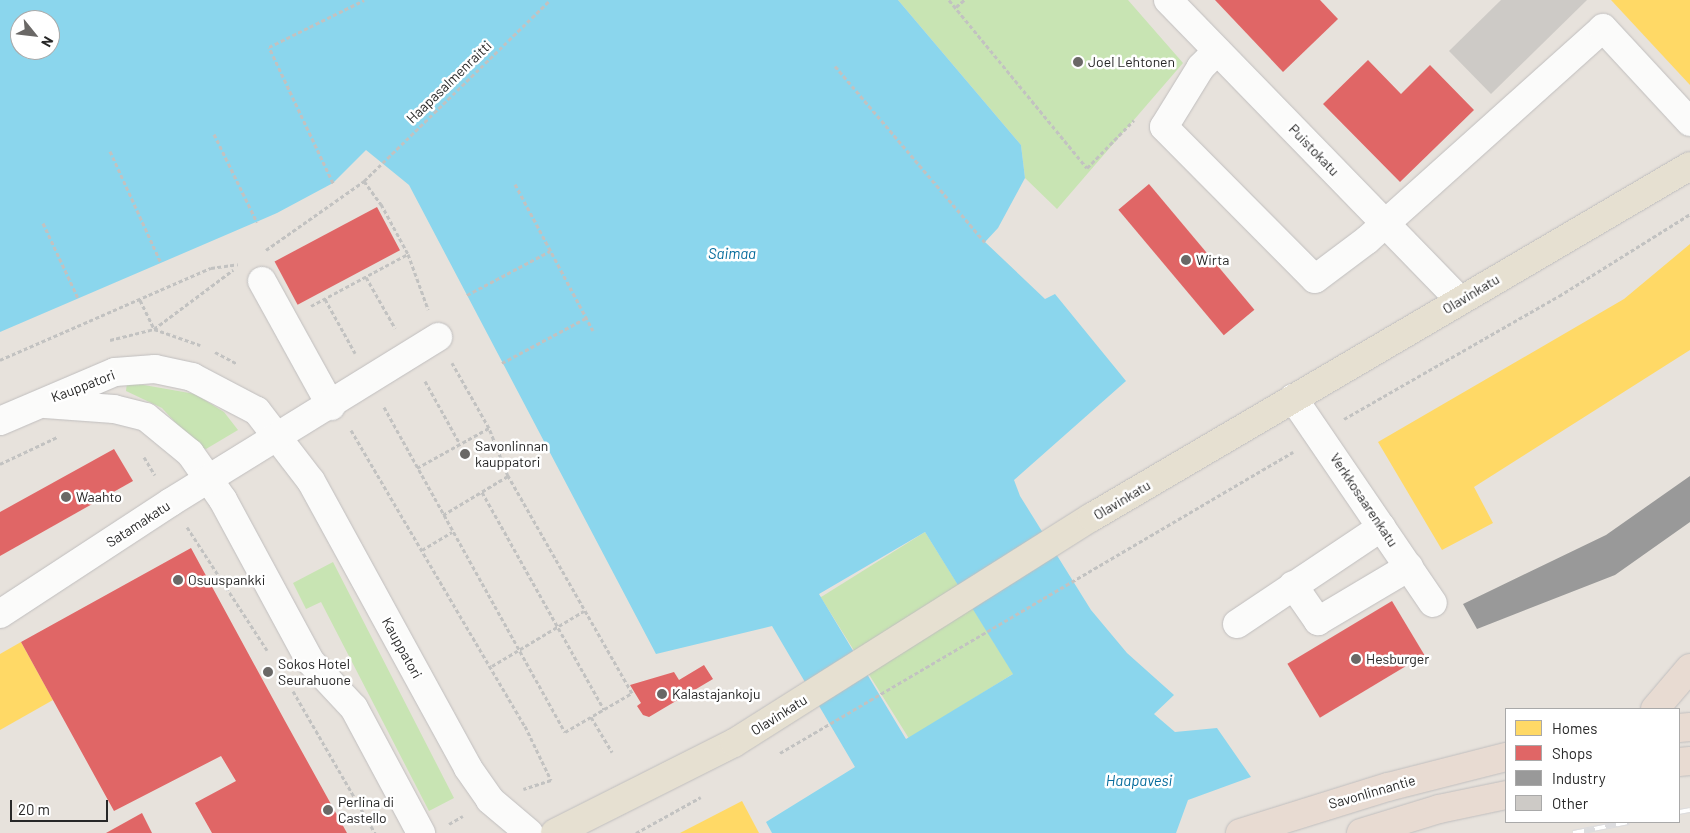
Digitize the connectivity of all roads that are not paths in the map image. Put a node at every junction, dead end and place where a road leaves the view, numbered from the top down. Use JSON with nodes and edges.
{"nodes":[{"id":1,"x":1168,"y":0,"type":"edge"},
{"id":2,"x":1217,"y":52,"type":"junction"},
{"id":3,"x":1690,"y":122,"type":"edge"},
{"id":4,"x":1690,"y":166,"type":"edge"},
{"id":5,"x":1385,"y":223,"type":"junction"},
{"id":6,"x":262,"y":281,"type":"road end"},
{"id":7,"x":1460,"y":300,"type":"junction"},
{"id":8,"x":438,"y":338,"type":"road end"},
{"id":9,"x":1293,"y":398,"type":"junction"},
{"id":10,"x":38,"y":404,"type":"junction"},
{"id":11,"x":330,"y":406,"type":"junction"},
{"id":12,"x":0,"y":421,"type":"edge"},
{"id":13,"x":279,"y":440,"type":"junction"},
{"id":14,"x":209,"y":479,"type":"junction"},
{"id":15,"x":1382,"y":527,"type":"junction"},
{"id":16,"x":1409,"y":567,"type":"junction"},
{"id":17,"x":1293,"y":585,"type":"junction"},
{"id":18,"x":1433,"y":602,"type":"dead end"},
{"id":19,"x":0,"y":614,"type":"edge"},
{"id":20,"x":1237,"y":624,"type":"dead end"},
{"id":21,"x":1690,"y":668,"type":"edge"},
{"id":22,"x":1656,"y":708,"type":"edge"},
{"id":23,"x":1505,"y":758,"type":"edge"},
{"id":24,"x":1505,"y":795,"type":"edge"},
{"id":25,"x":421,"y":833,"type":"edge"},
{"id":26,"x":529,"y":833,"type":"edge"},
{"id":27,"x":555,"y":833,"type":"edge"},
{"id":28,"x":1240,"y":833,"type":"edge"},
{"id":29,"x":1361,"y":833,"type":"edge"}],
"edges":[{"from":1,"to":2,"type":"street","name":"Puistokatu"},
{"from":2,"to":5,"type":"street","name":"Puistokatu"},
{"from":2,"to":5,"type":"street"},
{"from":3,"to":5,"type":"street"},
{"from":4,"to":7,"type":"main road","name":"Olavinkatu"},
{"from":5,"to":7,"type":"street","name":"Puistokatu"},
{"from":6,"to":11,"type":"street"},
{"from":7,"to":9,"type":"main road","name":"Olavinkatu"},
{"from":8,"to":11,"type":"street","name":"Satamakatu"},
{"from":9,"to":15,"type":"street","name":"Verkkosaarenkatu"},
{"from":9,"to":27,"type":"main road","name":"Olavinkatu"},
{"from":10,"to":12,"type":"street"},
{"from":10,"to":13,"type":"street","name":"Kauppatori"},
{"from":10,"to":14,"type":"street","name":"Kauppatori"},
{"from":11,"to":13,"type":"street","name":"Satamakatu"},
{"from":13,"to":14,"type":"street","name":"Satamakatu"},
{"from":13,"to":26,"type":"street","name":"Kauppatori"},
{"from":14,"to":19,"type":"street","name":"Satamakatu"},
{"from":14,"to":25,"type":"street","name":"Kauppatori"},
{"from":15,"to":16,"type":"street","name":"Verkkosaarenkatu"},
{"from":15,"to":17,"type":"street"},
{"from":16,"to":17,"type":"street"},
{"from":16,"to":18,"type":"street","name":"Verkkosaarenkatu"},
{"from":17,"to":20,"type":"street"},
{"from":21,"to":22,"type":"highway"},
{"from":23,"to":28,"type":"highway","name":"Savonlinnantie"},
{"from":24,"to":29,"type":"highway"}]}
